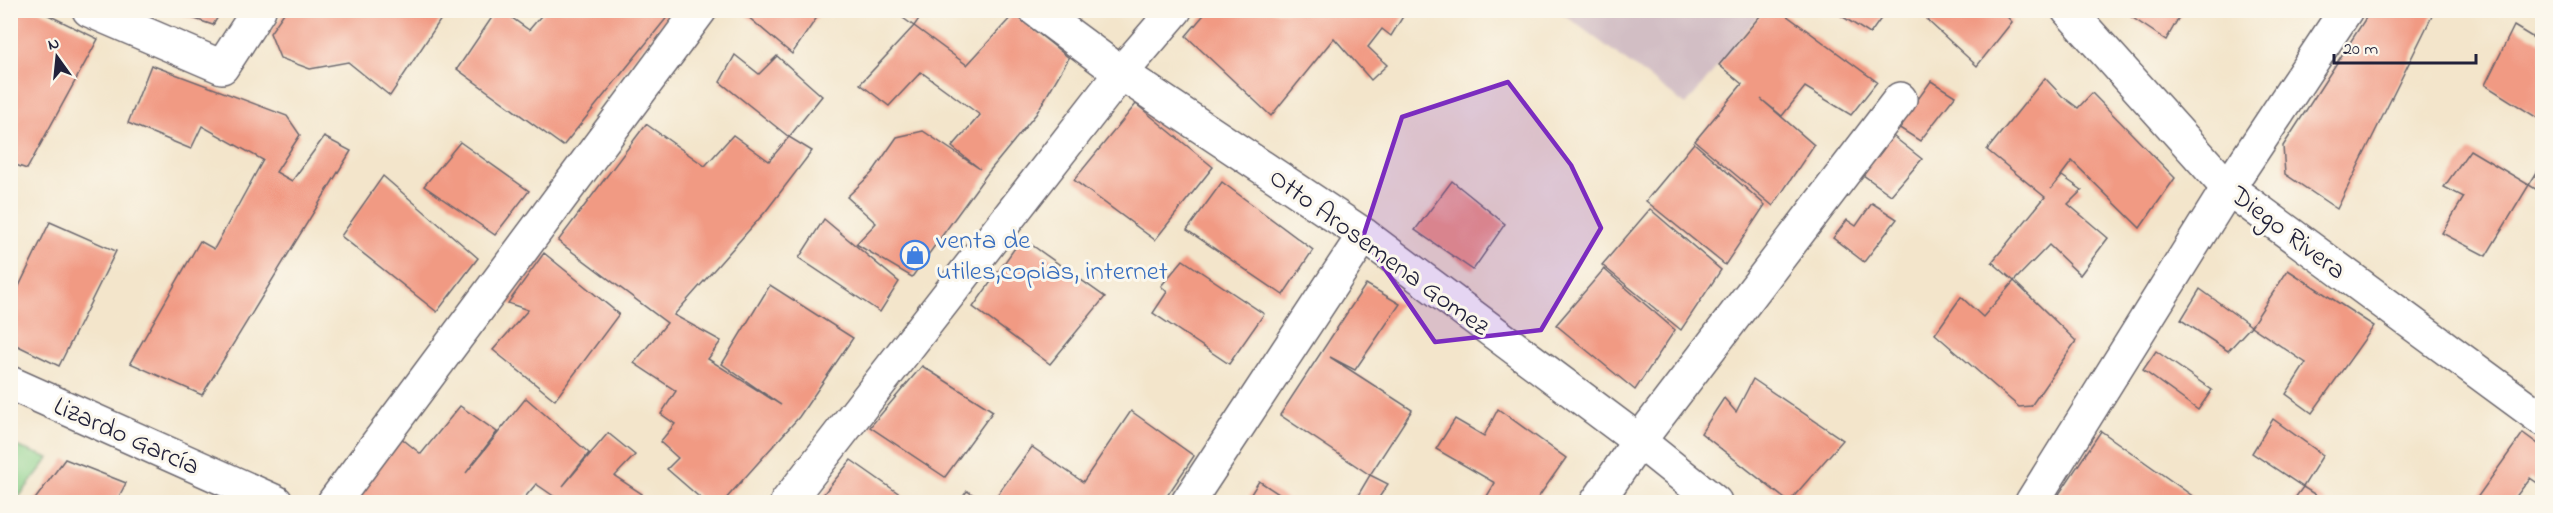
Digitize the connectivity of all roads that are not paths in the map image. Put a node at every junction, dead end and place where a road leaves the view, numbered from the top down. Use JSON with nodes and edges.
{"nodes":[{"id":1,"x":89,"y":10,"type":"edge"},
{"id":2,"x":259,"y":10,"type":"edge"},
{"id":3,"x":700,"y":10,"type":"edge"},
{"id":4,"x":1036,"y":10,"type":"edge"},
{"id":5,"x":1175,"y":10,"type":"edge"},
{"id":6,"x":2068,"y":10,"type":"edge"},
{"id":7,"x":2346,"y":10,"type":"edge"},
{"id":8,"x":1121,"y":73,"type":"junction"},
{"id":9,"x":1900,"y":99,"type":"dead end"},
{"id":10,"x":2228,"y":188,"type":"junction"},
{"id":11,"x":1364,"y":235,"type":"junction"},
{"id":12,"x":10,"y":383,"type":"edge"},
{"id":13,"x":2542,"y":419,"type":"edge"},
{"id":14,"x":1639,"y":441,"type":"junction"},
{"id":15,"x":276,"y":502,"type":"edge"},
{"id":16,"x":334,"y":502,"type":"edge"},
{"id":17,"x":787,"y":502,"type":"edge"},
{"id":18,"x":1188,"y":502,"type":"edge"},
{"id":19,"x":1597,"y":502,"type":"edge"},
{"id":20,"x":1715,"y":502,"type":"edge"},
{"id":21,"x":2032,"y":502,"type":"edge"}],
"edges":[{"from":1,"to":2,"type":"street"},
{"from":3,"to":16,"type":"street"},
{"from":4,"to":8,"type":"street","name":"Otto Arosemena Gomez"},
{"from":5,"to":8,"type":"street"},
{"from":6,"to":10,"type":"street","name":"Diego Rivera"},
{"from":7,"to":10,"type":"street"},
{"from":8,"to":11,"type":"street","name":"Otto Arosemena Gomez"},
{"from":8,"to":17,"type":"street"},
{"from":9,"to":14,"type":"street"},
{"from":10,"to":13,"type":"street","name":"Diego Rivera"},
{"from":10,"to":21,"type":"street"},
{"from":11,"to":14,"type":"street","name":"Otto Arosemena Gomez"},
{"from":11,"to":18,"type":"street"},
{"from":12,"to":15,"type":"street","name":"Lizardo García"},
{"from":14,"to":19,"type":"street"},
{"from":14,"to":20,"type":"street","name":"Otto Arosemena Gomez"}]}
